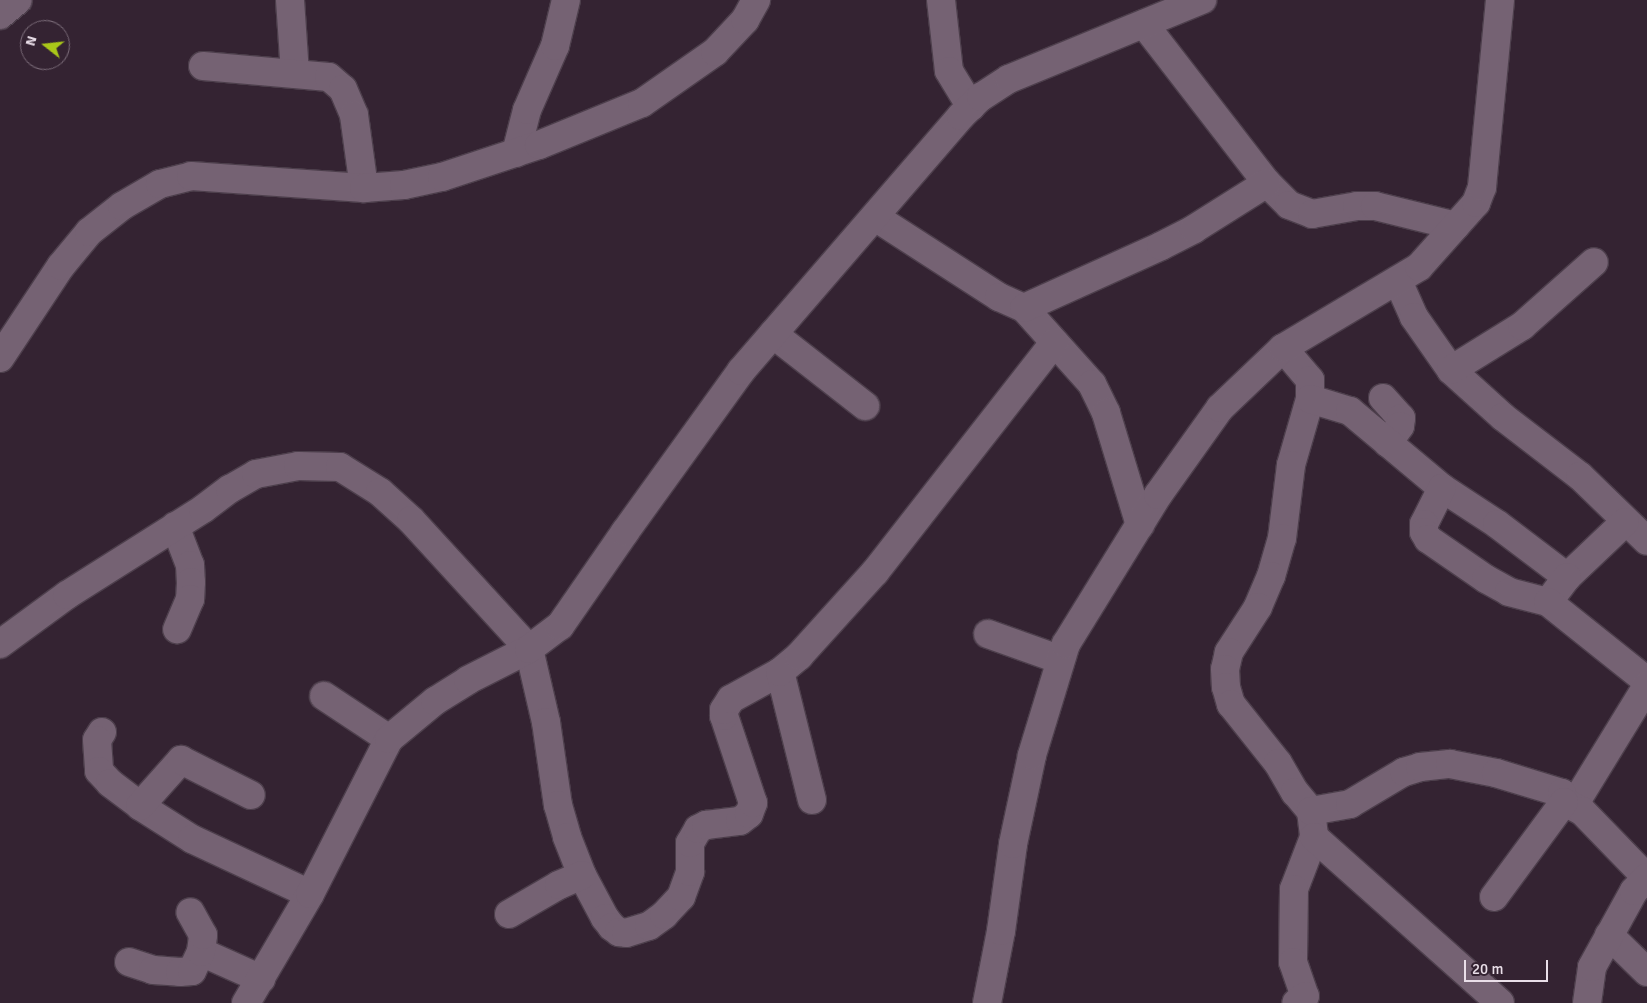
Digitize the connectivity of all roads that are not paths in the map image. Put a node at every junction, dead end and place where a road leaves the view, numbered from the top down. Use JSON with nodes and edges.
{"nodes":[{"id":1,"x":18,"y":0,"type":"edge"},
{"id":2,"x":290,"y":0,"type":"edge"},
{"id":3,"x":566,"y":0,"type":"edge"},
{"id":4,"x":756,"y":0,"type":"edge"},
{"id":5,"x":941,"y":0,"type":"edge"},
{"id":6,"x":1202,"y":0,"type":"edge"},
{"id":7,"x":1500,"y":0,"type":"edge"},
{"id":8,"x":1172,"y":5,"type":"edge"},
{"id":9,"x":0,"y":15,"type":"edge"},
{"id":10,"x":1144,"y":24,"type":"junction"},
{"id":11,"x":203,"y":66,"type":"dead end"},
{"id":12,"x":295,"y":74,"type":"junction"},
{"id":13,"x":971,"y":107,"type":"junction"},
{"id":14,"x":516,"y":153,"type":"junction"},
{"id":15,"x":1267,"y":183,"type":"junction"},
{"id":16,"x":364,"y":188,"type":"junction"},
{"id":17,"x":875,"y":217,"type":"junction"},
{"id":18,"x":1456,"y":226,"type":"junction"},
{"id":19,"x":1594,"y":262,"type":"dead end"},
{"id":20,"x":1398,"y":281,"type":"junction"},
{"id":21,"x":1024,"y":308,"type":"junction"},
{"id":22,"x":773,"y":334,"type":"junction"},
{"id":23,"x":1054,"y":343,"type":"junction"},
{"id":24,"x":1283,"y":348,"type":"junction"},
{"id":25,"x":0,"y":358,"type":"edge"},
{"id":26,"x":1451,"y":370,"type":"junction"},
{"id":27,"x":1383,"y":398,"type":"dead end"},
{"id":28,"x":1310,"y":399,"type":"junction"},
{"id":29,"x":865,"y":406,"type":"dead end"},
{"id":30,"x":1388,"y":442,"type":"junction"},
{"id":31,"x":1442,"y":488,"type":"junction"},
{"id":32,"x":1626,"y":522,"type":"junction"},
{"id":33,"x":1140,"y":525,"type":"junction"},
{"id":34,"x":175,"y":526,"type":"junction"},
{"id":35,"x":1647,"y":541,"type":"edge"},
{"id":36,"x":1567,"y":577,"type":"junction"},
{"id":37,"x":1548,"y":602,"type":"junction"},
{"id":38,"x":177,"y":629,"type":"dead end"},
{"id":39,"x":988,"y":634,"type":"dead end"},
{"id":40,"x":0,"y":644,"type":"edge"},
{"id":41,"x":529,"y":649,"type":"junction"},
{"id":42,"x":1061,"y":660,"type":"junction"},
{"id":43,"x":780,"y":672,"type":"junction"},
{"id":44,"x":1647,"y":681,"type":"edge"},
{"id":45,"x":1647,"y":686,"type":"edge"},
{"id":46,"x":324,"y":696,"type":"dead end"},
{"id":47,"x":102,"y":732,"type":"dead end"},
{"id":48,"x":389,"y":738,"type":"junction"},
{"id":49,"x":251,"y":795,"type":"dead end"},
{"id":50,"x":812,"y":800,"type":"dead end"},
{"id":51,"x":1569,"y":804,"type":"junction"},
{"id":52,"x":140,"y":806,"type":"junction"},
{"id":53,"x":1312,"y":824,"type":"junction"},
{"id":54,"x":582,"y":875,"type":"junction"},
{"id":55,"x":1647,"y":877,"type":"edge"},
{"id":56,"x":310,"y":894,"type":"junction"},
{"id":57,"x":1494,"y":897,"type":"dead end"},
{"id":58,"x":190,"y":912,"type":"dead end"},
{"id":59,"x":509,"y":914,"type":"dead end"},
{"id":60,"x":1609,"y":935,"type":"junction"},
{"id":61,"x":201,"y":952,"type":"junction"},
{"id":62,"x":129,"y":962,"type":"dead end"},
{"id":63,"x":1647,"y":972,"type":"edge"},
{"id":64,"x":261,"y":979,"type":"junction"},
{"id":65,"x":1305,"y":1001,"type":"edge"},
{"id":66,"x":246,"y":1003,"type":"edge"},
{"id":67,"x":987,"y":1003,"type":"edge"},
{"id":68,"x":1500,"y":1003,"type":"edge"},
{"id":69,"x":1586,"y":1003,"type":"edge"}],
"edges":[{"from":1,"to":9,"type":"street"},
{"from":2,"to":12,"type":"street"},
{"from":3,"to":14,"type":"street"},
{"from":4,"to":14,"type":"street"},
{"from":5,"to":13,"type":"street"},
{"from":6,"to":8,"type":"street"},
{"from":7,"to":18,"type":"street"},
{"from":8,"to":10,"type":"street"},
{"from":10,"to":13,"type":"street"},
{"from":10,"to":15,"type":"street"},
{"from":11,"to":12,"type":"street"},
{"from":12,"to":16,"type":"street"},
{"from":13,"to":17,"type":"street"},
{"from":14,"to":16,"type":"street"},
{"from":15,"to":18,"type":"street"},
{"from":15,"to":21,"type":"street"},
{"from":16,"to":25,"type":"street"},
{"from":17,"to":21,"type":"street"},
{"from":17,"to":22,"type":"street"},
{"from":18,"to":20,"type":"street"},
{"from":19,"to":26,"type":"street"},
{"from":20,"to":24,"type":"street"},
{"from":20,"to":26,"type":"street"},
{"from":21,"to":23,"type":"street"},
{"from":22,"to":29,"type":"street"},
{"from":22,"to":41,"type":"street"},
{"from":23,"to":33,"type":"street"},
{"from":23,"to":43,"type":"street"},
{"from":24,"to":28,"type":"street"},
{"from":24,"to":33,"type":"street"},
{"from":26,"to":32,"type":"street"},
{"from":27,"to":30,"type":"street"},
{"from":28,"to":30,"type":"street"},
{"from":28,"to":53,"type":"street"},
{"from":30,"to":31,"type":"street"},
{"from":31,"to":36,"type":"street"},
{"from":31,"to":37,"type":"street"},
{"from":32,"to":35,"type":"street"},
{"from":32,"to":36,"type":"street"},
{"from":33,"to":42,"type":"street"},
{"from":34,"to":38,"type":"street"},
{"from":34,"to":40,"type":"street"},
{"from":34,"to":41,"type":"street"},
{"from":36,"to":37,"type":"street"},
{"from":37,"to":44,"type":"street"},
{"from":39,"to":42,"type":"street"},
{"from":41,"to":48,"type":"street"},
{"from":41,"to":54,"type":"street"},
{"from":42,"to":67,"type":"street"},
{"from":43,"to":50,"type":"street"},
{"from":43,"to":54,"type":"street"},
{"from":45,"to":51,"type":"street"},
{"from":46,"to":48,"type":"street"},
{"from":47,"to":52,"type":"street"},
{"from":48,"to":56,"type":"street"},
{"from":49,"to":52,"type":"street"},
{"from":51,"to":53,"type":"street"},
{"from":51,"to":55,"type":"street"},
{"from":51,"to":57,"type":"street"},
{"from":52,"to":56,"type":"street"},
{"from":53,"to":65,"type":"street"},
{"from":53,"to":68,"type":"street"},
{"from":54,"to":59,"type":"street"},
{"from":55,"to":60,"type":"street"},
{"from":56,"to":64,"type":"street"},
{"from":58,"to":61,"type":"street"},
{"from":60,"to":63,"type":"street"},
{"from":60,"to":69,"type":"street"},
{"from":61,"to":62,"type":"street"},
{"from":61,"to":64,"type":"street"},
{"from":64,"to":66,"type":"street"}]}
